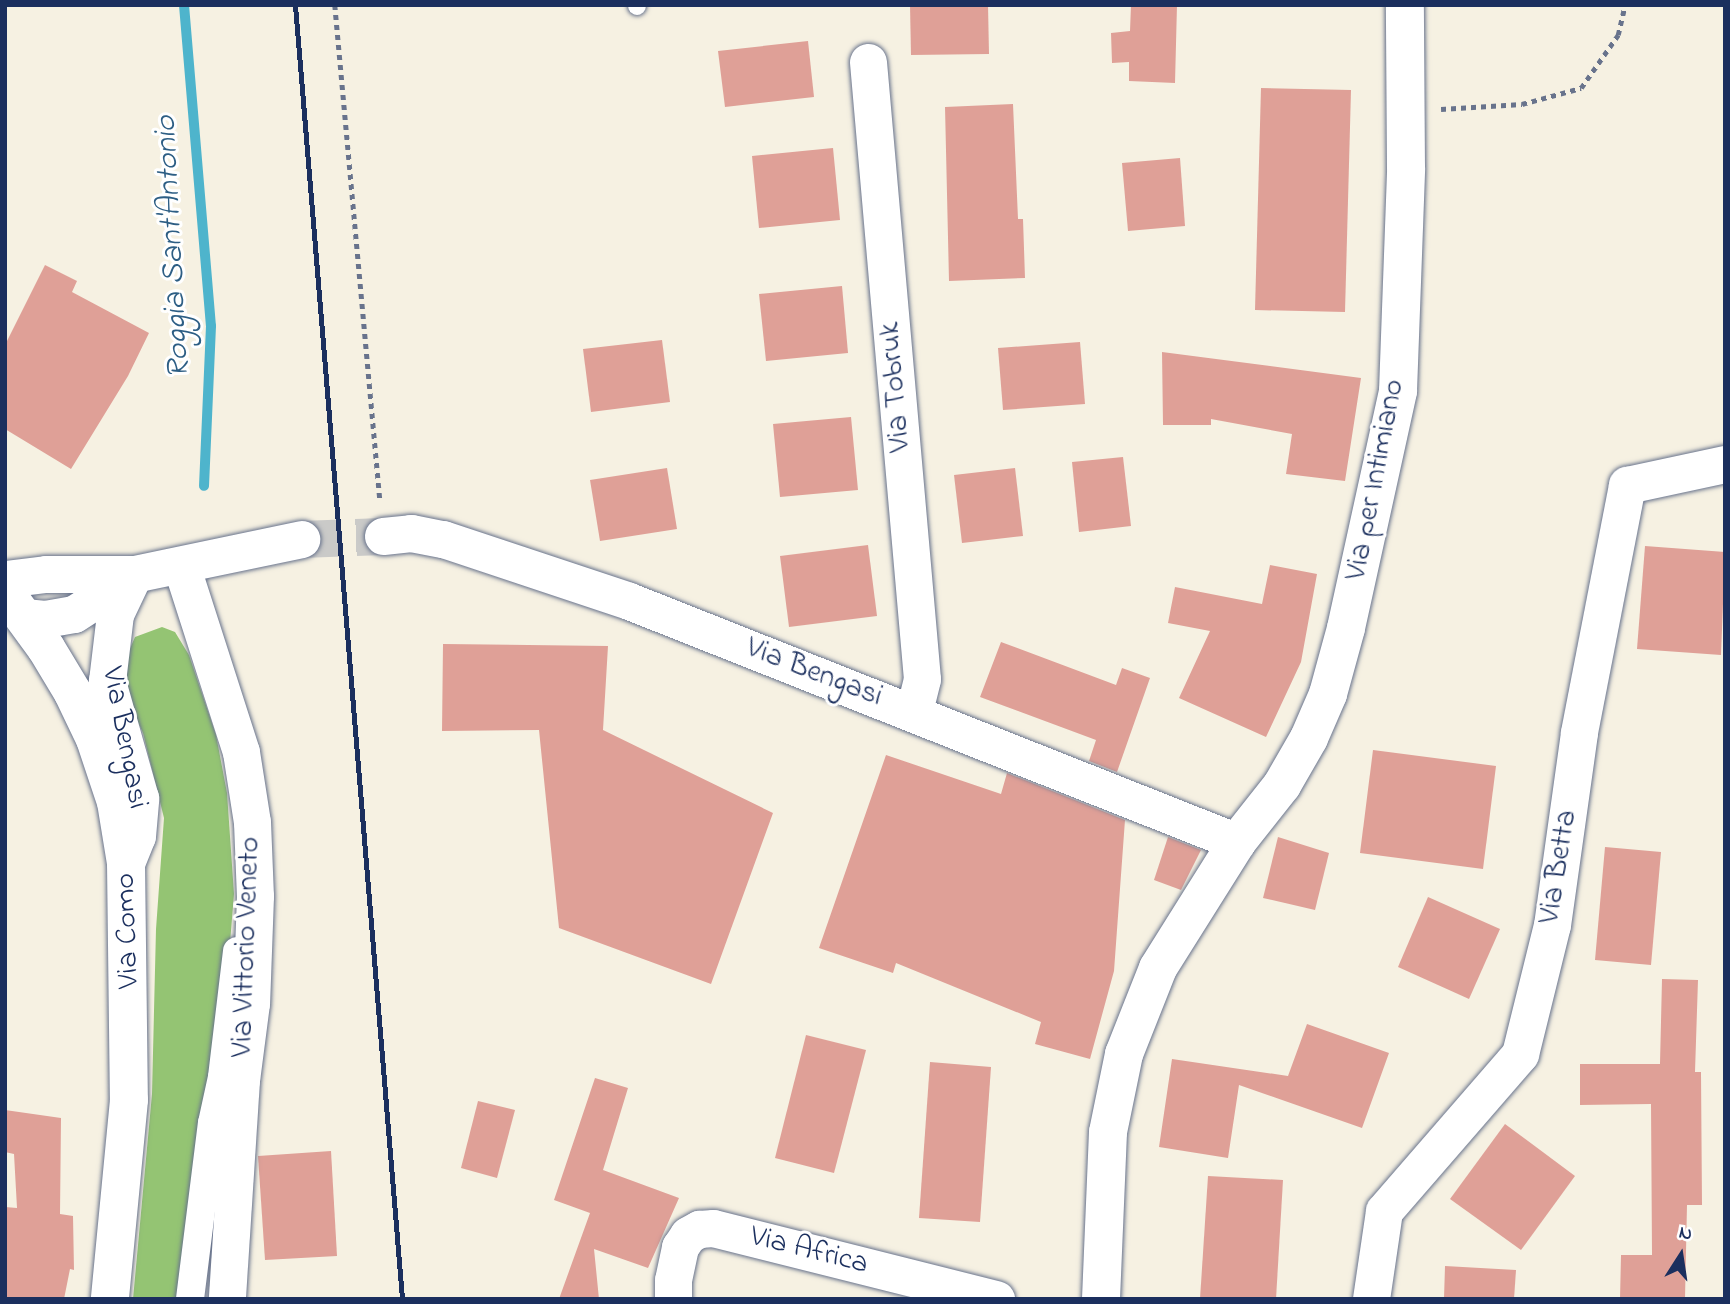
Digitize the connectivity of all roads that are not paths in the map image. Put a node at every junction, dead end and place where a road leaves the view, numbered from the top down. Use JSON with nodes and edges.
{"nodes":[{"id":1,"x":1405,"y":5,"type":"edge"},
{"id":2,"x":868,"y":62,"type":"dead end"},
{"id":3,"x":1725,"y":464,"type":"edge"},
{"id":4,"x":383,"y":536,"type":"tunnel mouth"},
{"id":5,"x":301,"y":539,"type":"tunnel mouth"},
{"id":6,"x":160,"y":569,"type":"junction"},
{"id":7,"x":5,"y":579,"type":"edge"},
{"id":8,"x":15,"y":605,"type":"edge"},
{"id":9,"x":914,"y":712,"type":"junction"},
{"id":10,"x":1237,"y":842,"type":"junction"},
{"id":11,"x":126,"y":863,"type":"junction"},
{"id":12,"x":231,"y":1254,"type":"junction"},
{"id":13,"x":110,"y":1299,"type":"edge"},
{"id":14,"x":190,"y":1299,"type":"edge"},
{"id":15,"x":227,"y":1299,"type":"edge"},
{"id":16,"x":258,"y":1299,"type":"edge"},
{"id":17,"x":673,"y":1299,"type":"edge"},
{"id":18,"x":996,"y":1299,"type":"edge"},
{"id":19,"x":1101,"y":1299,"type":"edge"},
{"id":20,"x":1371,"y":1299,"type":"edge"}],
"edges":[{"from":1,"to":10,"type":"street","name":"Via per Intimiano"},
{"from":2,"to":9,"type":"street","name":"Via Tobruk"},
{"from":3,"to":20,"type":"street","name":"Via Betta"},
{"from":4,"to":9,"type":"street","name":"Via Bengasi"},
{"from":5,"to":6,"type":"street"},
{"from":6,"to":7,"type":"street"},
{"from":6,"to":8,"type":"street"},
{"from":6,"to":11,"type":"street","name":"Via Bengasi"},
{"from":6,"to":12,"type":"street","name":"Via Vittorio Veneto"},
{"from":6,"to":14,"type":"street"},
{"from":8,"to":11,"type":"street","name":"Via Como"},
{"from":9,"to":10,"type":"street","name":"Via Bengasi"},
{"from":10,"to":19,"type":"street","name":"Via per Intimiano"},
{"from":11,"to":13,"type":"street","name":"Via Como"},
{"from":12,"to":15,"type":"street","name":"Via Vittorio Veneto"},
{"from":12,"to":16,"type":"street"},
{"from":17,"to":18,"type":"street","name":"Via Africa"}]}
